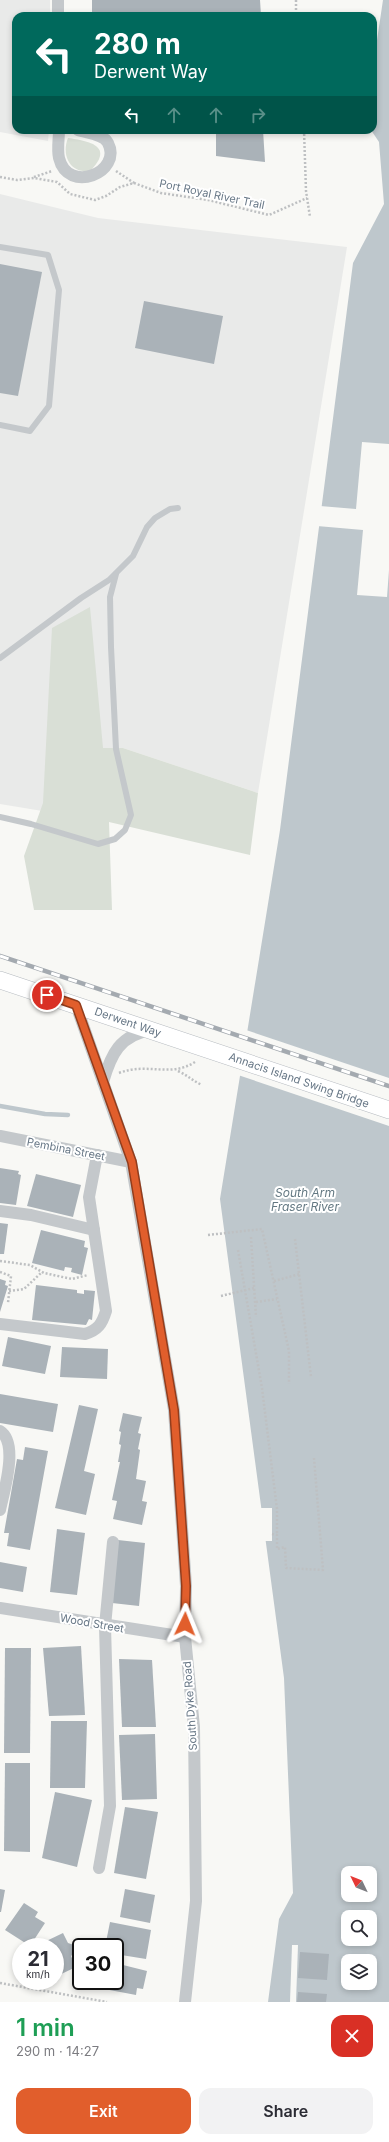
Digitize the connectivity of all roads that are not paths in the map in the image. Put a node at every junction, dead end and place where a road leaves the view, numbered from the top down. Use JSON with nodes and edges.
{"nodes":[{"id":1,"x":58,"y":0,"type":"edge"},
{"id":2,"x":58,"y":12,"type":"edge"},
{"id":3,"x":59,"y":134,"type":"edge"},
{"id":4,"x":93,"y":134,"type":"edge"},
{"id":5,"x":0,"y":247,"type":"edge"},
{"id":6,"x":0,"y":425,"type":"edge"},
{"id":7,"x":178,"y":508,"type":"dead end"},
{"id":8,"x":116,"y":574,"type":"junction"},
{"id":9,"x":0,"y":658,"type":"edge"},
{"id":10,"x":0,"y":817,"type":"edge"},
{"id":11,"x":0,"y":980,"type":"edge"},
{"id":12,"x":76,"y":1005,"type":"junction"},
{"id":13,"x":151,"y":1030,"type":"junction"},
{"id":14,"x":210,"y":1050,"type":"joint"},
{"id":15,"x":103,"y":1082,"type":"junction"},
{"id":16,"x":389,"y":1110,"type":"edge"},
{"id":17,"x":0,"y":1136,"type":"edge"},
{"id":18,"x":98,"y":1155,"type":"junction"},
{"id":19,"x":132,"y":1162,"type":"junction"},
{"id":20,"x":0,"y":1211,"type":"edge"},
{"id":21,"x":94,"y":1230,"type":"junction"},
{"id":22,"x":0,"y":1324,"type":"edge"},
{"id":23,"x":0,"y":1431,"type":"edge"},
{"id":24,"x":0,"y":1510,"type":"edge"},
{"id":25,"x":113,"y":1542,"type":"dead end"},
{"id":26,"x":0,"y":1608,"type":"edge"},
{"id":27,"x":104,"y":1626,"type":"junction"},
{"id":28,"x":185,"y":1637,"type":"junction"},
{"id":29,"x":99,"y":1868,"type":"dead end"},
{"id":30,"x":184,"y":2002,"type":"edge"}],
"edges":[{"from":1,"to":2,"type":"street"},
{"from":3,"to":4,"type":"street"},
{"from":5,"to":6,"type":"lane"},
{"from":7,"to":8,"type":"lane"},
{"from":8,"to":9,"type":"lane"},
{"from":8,"to":10,"type":"lane"},
{"from":11,"to":12,"type":"main road","name":"Derwent Way"},
{"from":12,"to":13,"type":"main road","name":"Derwent Way"},
{"from":12,"to":15,"type":"street","name":"South Dyke Road"},
{"from":13,"to":14,"type":"main road","name":"Derwent Way"},
{"from":13,"to":15,"type":"street"},
{"from":14,"to":16,"type":"main road","name":"Annacis Island Swing Bridge"},
{"from":15,"to":19,"type":"street","name":"South Dyke Road"},
{"from":17,"to":18,"type":"street","name":"Pembina Street"},
{"from":18,"to":19,"type":"street","name":"Pembina Street"},
{"from":18,"to":21,"type":"street"},
{"from":19,"to":28,"type":"street","name":"South Dyke Road"},
{"from":20,"to":21,"type":"street"},
{"from":21,"to":22,"type":"street"},
{"from":23,"to":24,"type":"street"},
{"from":25,"to":27,"type":"street"},
{"from":26,"to":27,"type":"street","name":"Wood Street"},
{"from":27,"to":28,"type":"street","name":"Wood Street"},
{"from":27,"to":29,"type":"street"},
{"from":28,"to":30,"type":"street","name":"South Dyke Road"}]}
